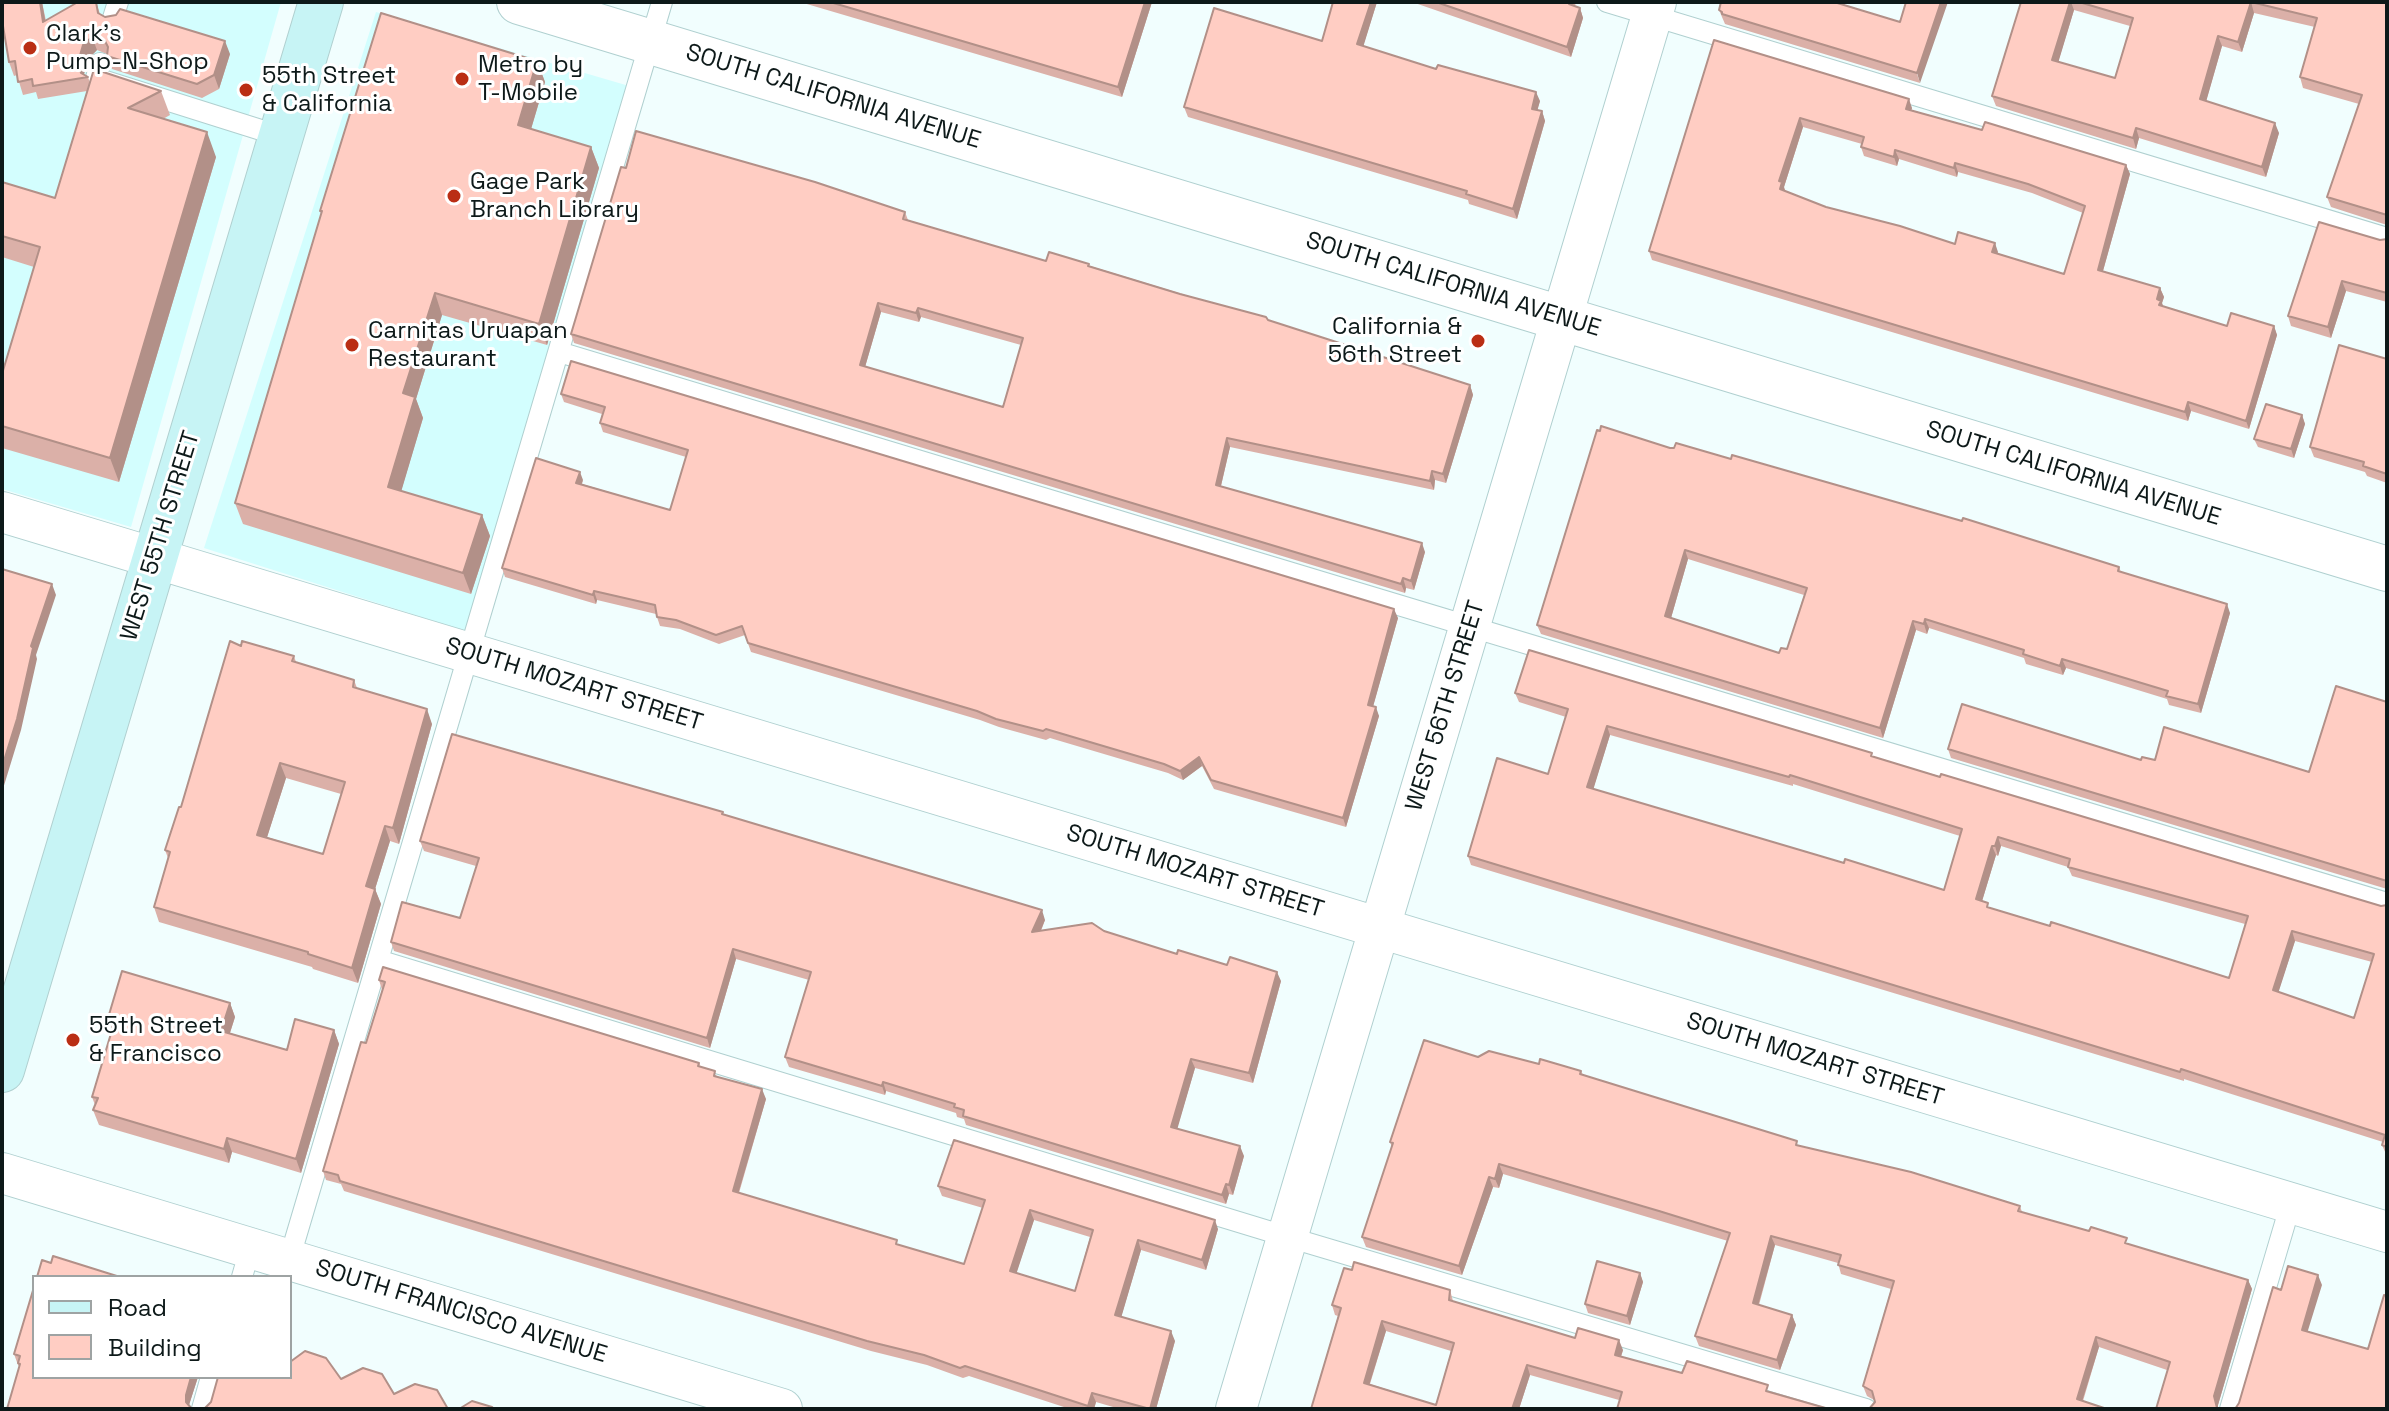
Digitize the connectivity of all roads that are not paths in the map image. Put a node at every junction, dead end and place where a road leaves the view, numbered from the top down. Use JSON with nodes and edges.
{"nodes":[{"id":1,"x":321,"y":2,"type":"edge"},
{"id":2,"x":519,"y":2,"type":"edge"},
{"id":3,"x":1607,"y":2,"type":"edge"},
{"id":4,"x":1654,"y":9,"type":"edge"},
{"id":5,"x":656,"y":22,"type":"edge"},
{"id":6,"x":100,"y":63,"type":"dead end"},
{"id":7,"x":280,"y":136,"type":"junction"},
{"id":8,"x":2387,"y":238,"type":"edge"},
{"id":9,"x":1561,"y":318,"type":"junction"},
{"id":10,"x":559,"y":352,"type":"junction"},
{"id":11,"x":2,"y":512,"type":"edge"},
{"id":12,"x":154,"y":558,"type":"junction"},
{"id":13,"x":2387,"y":569,"type":"edge"},
{"id":14,"x":1470,"y":627,"type":"junction"},
{"id":15,"x":469,"y":653,"type":"junction"},
{"id":16,"x":2387,"y":903,"type":"edge"},
{"id":17,"x":1380,"y":928,"type":"junction"},
{"id":18,"x":378,"y":960,"type":"junction"},
{"id":19,"x":2,"y":1070,"type":"edge"},
{"id":20,"x":2,"y":1173,"type":"edge"},
{"id":21,"x":2291,"y":1203,"type":"junction"},
{"id":22,"x":2387,"y":1232,"type":"edge"},
{"id":23,"x":1288,"y":1237,"type":"junction"},
{"id":24,"x":289,"y":1260,"type":"junction"},
{"id":25,"x":246,"y":1263,"type":"edge"},
{"id":26,"x":210,"y":1379,"type":"edge"},
{"id":27,"x":202,"y":1409,"type":"edge"},
{"id":28,"x":782,"y":1409,"type":"edge"},
{"id":29,"x":1236,"y":1409,"type":"edge"},
{"id":30,"x":1866,"y":1409,"type":"edge"},
{"id":31,"x":2230,"y":1409,"type":"edge"}],
"edges":[{"from":1,"to":7,"type":"main road","name":"WEST 55TH STREET"},
{"from":2,"to":5,"type":"street","name":"SOUTH CALIFORNIA AVENUE"},
{"from":3,"to":4,"type":"lane"},
{"from":4,"to":8,"type":"lane"},
{"from":4,"to":9,"type":"street","name":"WEST 56TH STREET"},
{"from":5,"to":9,"type":"street","name":"SOUTH CALIFORNIA AVENUE"},
{"from":5,"to":10,"type":"lane"},
{"from":6,"to":7,"type":"lane"},
{"from":7,"to":12,"type":"main road","name":"WEST 55TH STREET"},
{"from":9,"to":13,"type":"street","name":"SOUTH CALIFORNIA AVENUE"},
{"from":9,"to":14,"type":"street","name":"WEST 56TH STREET"},
{"from":10,"to":14,"type":"lane"},
{"from":10,"to":15,"type":"lane"},
{"from":11,"to":12,"type":"street","name":"SOUTH MOZART STREET"},
{"from":12,"to":15,"type":"street","name":"SOUTH MOZART STREET"},
{"from":12,"to":19,"type":"main road","name":"WEST 55TH STREET"},
{"from":14,"to":16,"type":"lane"},
{"from":14,"to":17,"type":"street","name":"WEST 56TH STREET"},
{"from":15,"to":17,"type":"street","name":"SOUTH MOZART STREET"},
{"from":15,"to":18,"type":"lane"},
{"from":17,"to":21,"type":"street","name":"SOUTH MOZART STREET"},
{"from":17,"to":23,"type":"street","name":"WEST 56TH STREET"},
{"from":18,"to":23,"type":"lane"},
{"from":18,"to":24,"type":"lane"},
{"from":20,"to":25,"type":"street","name":"SOUTH FRANCISCO AVENUE"},
{"from":21,"to":22,"type":"street","name":"SOUTH MOZART STREET"},
{"from":21,"to":31,"type":"lane"},
{"from":23,"to":29,"type":"street","name":"WEST 56TH STREET"},
{"from":23,"to":30,"type":"lane"},
{"from":24,"to":25,"type":"street","name":"SOUTH FRANCISCO AVENUE"},
{"from":24,"to":28,"type":"street","name":"SOUTH FRANCISCO AVENUE"},
{"from":26,"to":27,"type":"lane"}]}
